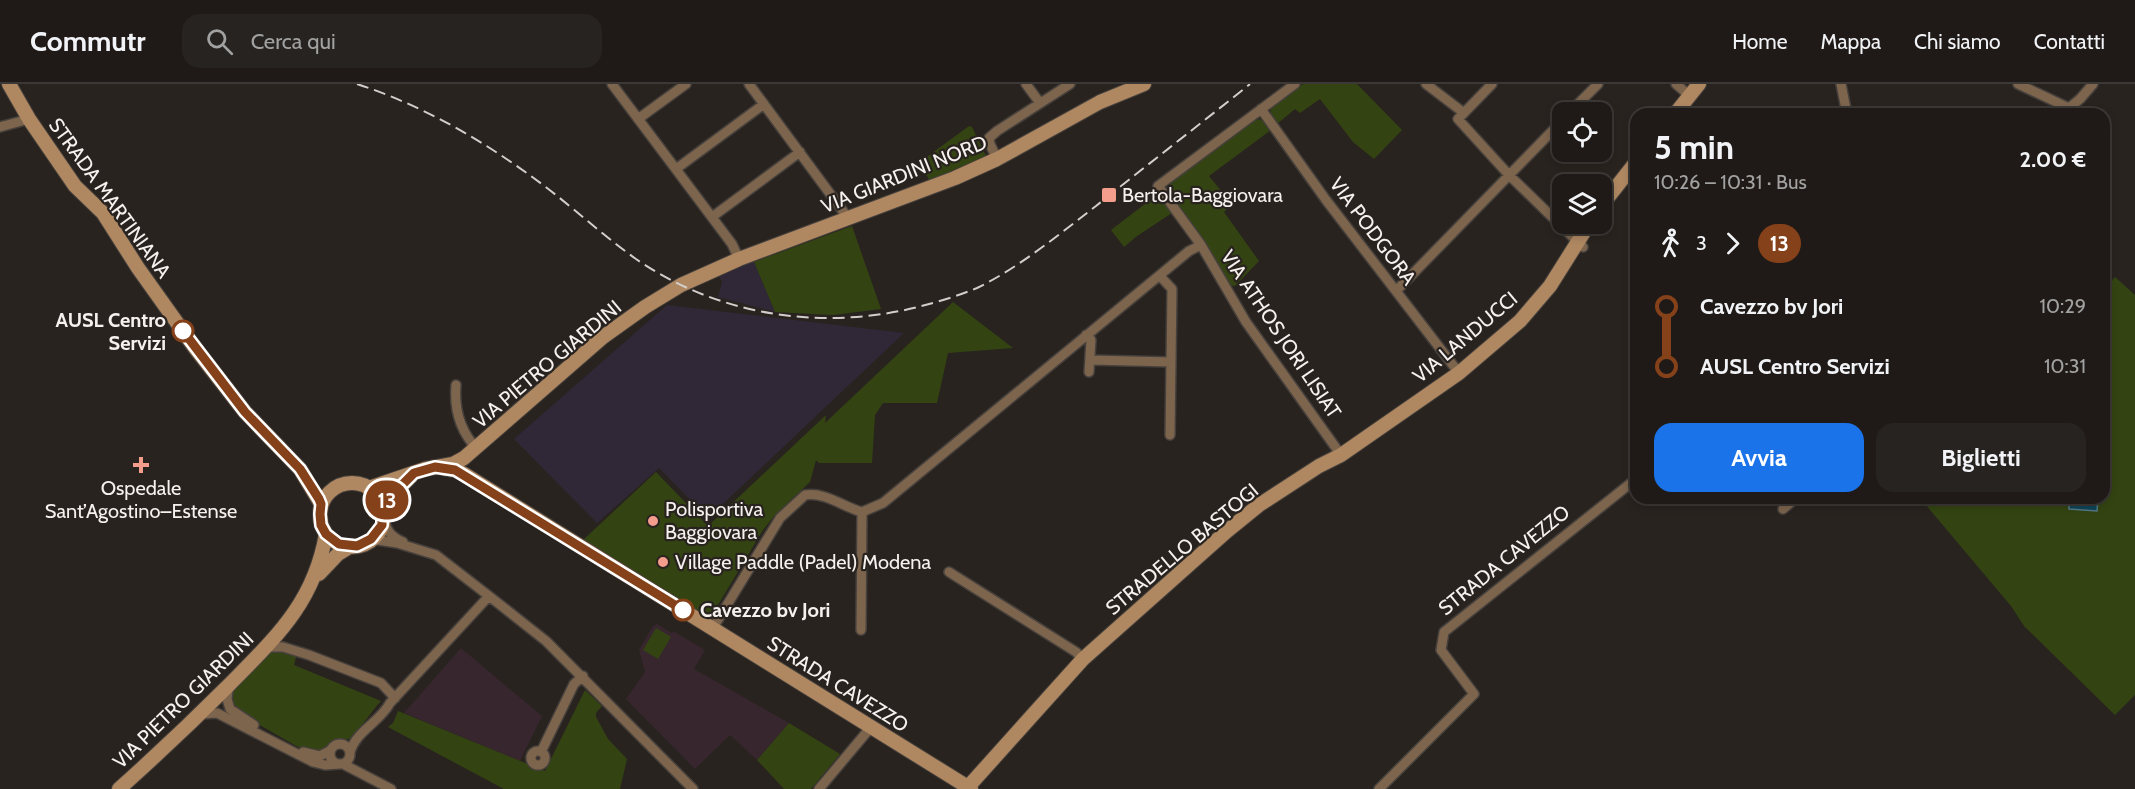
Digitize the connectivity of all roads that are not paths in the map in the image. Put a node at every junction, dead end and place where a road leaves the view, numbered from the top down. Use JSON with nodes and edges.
{"nodes":[{"id":1,"x":9,"y":84,"type":"edge"},
{"id":2,"x":612,"y":84,"type":"edge"},
{"id":3,"x":686,"y":84,"type":"edge"},
{"id":4,"x":749,"y":84,"type":"edge"},
{"id":5,"x":1026,"y":84,"type":"edge"},
{"id":6,"x":1070,"y":84,"type":"edge"},
{"id":7,"x":1144,"y":84,"type":"edge"},
{"id":8,"x":1294,"y":84,"type":"edge"},
{"id":9,"x":1426,"y":84,"type":"edge"},
{"id":10,"x":1492,"y":84,"type":"edge"},
{"id":11,"x":1598,"y":84,"type":"edge"},
{"id":12,"x":1676,"y":84,"type":"edge"},
{"id":13,"x":1700,"y":84,"type":"edge"},
{"id":14,"x":1841,"y":84,"type":"edge"},
{"id":15,"x":2018,"y":84,"type":"edge"},
{"id":16,"x":2093,"y":84,"type":"edge"},
{"id":17,"x":1690,"y":96,"type":"junction"},
{"id":18,"x":1580,"y":102,"type":"edge"},
{"id":19,"x":1040,"y":103,"type":"junction"},
{"id":20,"x":764,"y":104,"type":"junction"},
{"id":21,"x":1680,"y":108,"type":"edge"},
{"id":22,"x":1846,"y":108,"type":"edge"},
{"id":23,"x":1261,"y":109,"type":"junction"},
{"id":24,"x":1461,"y":116,"type":"junction"},
{"id":25,"x":29,"y":119,"type":"junction"},
{"id":26,"x":638,"y":119,"type":"junction"},
{"id":27,"x":0,"y":127,"type":"edge"},
{"id":28,"x":1552,"y":131,"type":"edge"},
{"id":29,"x":800,"y":152,"type":"junction"},
{"id":30,"x":997,"y":159,"type":"junction"},
{"id":31,"x":675,"y":169,"type":"junction"},
{"id":32,"x":1630,"y":170,"type":"edge"},
{"id":33,"x":1509,"y":175,"type":"junction"},
{"id":34,"x":1612,"y":192,"type":"edge"},
{"id":35,"x":712,"y":217,"type":"junction"},
{"id":36,"x":848,"y":218,"type":"junction"},
{"id":37,"x":1584,"y":234,"type":"edge"},
{"id":38,"x":1580,"y":244,"type":"junction"},
{"id":39,"x":1201,"y":245,"type":"junction"},
{"id":40,"x":739,"y":259,"type":"junction"},
{"id":41,"x":1160,"y":276,"type":"junction"},
{"id":42,"x":1396,"y":291,"type":"junction"},
{"id":43,"x":1086,"y":335,"type":"junction"},
{"id":44,"x":1090,"y":360,"type":"junction"},
{"id":45,"x":1171,"y":362,"type":"junction"},
{"id":46,"x":1089,"y":372,"type":"dead end"},
{"id":47,"x":1459,"y":373,"type":"junction"},
{"id":48,"x":456,"y":385,"type":"dead end"},
{"id":49,"x":1170,"y":435,"type":"dead end"},
{"id":50,"x":477,"y":449,"type":"junction"},
{"id":51,"x":1341,"y":455,"type":"junction"},
{"id":52,"x":435,"y":467,"type":"junction"},
{"id":53,"x":300,"y":469,"type":"junction"},
{"id":54,"x":414,"y":473,"type":"junction"},
{"id":55,"x":471,"y":478,"type":"junction"},
{"id":56,"x":342,"y":484,"type":"junction"},
{"id":57,"x":1630,"y":484,"type":"edge"},
{"id":58,"x":369,"y":488,"type":"junction"},
{"id":59,"x":321,"y":504,"type":"junction"},
{"id":60,"x":1789,"y":504,"type":"edge"},
{"id":61,"x":1783,"y":509,"type":"dead end"},
{"id":62,"x":862,"y":512,"type":"junction"},
{"id":63,"x":383,"y":514,"type":"junction"},
{"id":64,"x":326,"y":534,"type":"junction"},
{"id":65,"x":371,"y":539,"type":"junction"},
{"id":66,"x":351,"y":546,"type":"junction"},
{"id":67,"x":416,"y":548,"type":"junction"},
{"id":68,"x":949,"y":572,"type":"dead end"},
{"id":69,"x":314,"y":580,"type":"junction"},
{"id":70,"x":489,"y":596,"type":"junction"},
{"id":71,"x":712,"y":628,"type":"junction"},
{"id":72,"x":861,"y":630,"type":"dead end"},
{"id":73,"x":262,"y":651,"type":"junction"},
{"id":74,"x":1083,"y":659,"type":"junction"},
{"id":75,"x":583,"y":676,"type":"junction"},
{"id":76,"x":230,"y":684,"type":"junction"},
{"id":77,"x":392,"y":700,"type":"junction"},
{"id":78,"x":199,"y":715,"type":"junction"},
{"id":79,"x":871,"y":727,"type":"junction"},
{"id":80,"x":349,"y":743,"type":"junction"},
{"id":81,"x":331,"y":750,"type":"junction"},
{"id":82,"x":541,"y":752,"type":"dead end"},
{"id":83,"x":350,"y":754,"type":"junction"},
{"id":84,"x":341,"y":764,"type":"junction"},
{"id":85,"x":357,"y":770,"type":"junction"},
{"id":86,"x":970,"y":788,"type":"edge"},
{"id":87,"x":119,"y":789,"type":"edge"},
{"id":88,"x":391,"y":789,"type":"edge"},
{"id":89,"x":693,"y":789,"type":"edge"},
{"id":90,"x":819,"y":789,"type":"edge"},
{"id":91,"x":1379,"y":789,"type":"edge"}],
"edges":[{"from":1,"to":25,"type":"street","name":"STRADA MARTINIANA"},
{"from":2,"to":26,"type":"street"},
{"from":3,"to":26,"type":"street"},
{"from":4,"to":20,"type":"street"},
{"from":5,"to":19,"type":"street"},
{"from":6,"to":19,"type":"street"},
{"from":7,"to":30,"type":"street","name":"VIA GIARDINI NORD"},
{"from":8,"to":23,"type":"street"},
{"from":9,"to":24,"type":"street"},
{"from":10,"to":24,"type":"street"},
{"from":11,"to":18,"type":"street"},
{"from":12,"to":17,"type":"street"},
{"from":13,"to":17,"type":"street"},
{"from":14,"to":22,"type":"street"},
{"from":15,"to":16,"type":"street"},
{"from":17,"to":21,"type":"street"},
{"from":19,"to":30,"type":"street"},
{"from":20,"to":29,"type":"street"},
{"from":20,"to":31,"type":"street"},
{"from":23,"to":39,"type":"street"},
{"from":23,"to":42,"type":"street","name":"VIA PODGORA"},
{"from":24,"to":33,"type":"street"},
{"from":25,"to":27,"type":"street"},
{"from":25,"to":53,"type":"street","name":"STRADA MARTINIANA"},
{"from":26,"to":31,"type":"street"},
{"from":28,"to":33,"type":"street"},
{"from":29,"to":35,"type":"street"},
{"from":29,"to":36,"type":"street"},
{"from":30,"to":36,"type":"street","name":"VIA GIARDINI NORD"},
{"from":31,"to":35,"type":"street"},
{"from":32,"to":34,"type":"street"},
{"from":33,"to":38,"type":"street"},
{"from":33,"to":42,"type":"street"},
{"from":35,"to":40,"type":"street"},
{"from":36,"to":40,"type":"street","name":"VIA GIARDINI NORD"},
{"from":37,"to":38,"type":"street","name":"VIA LANDUCCI"},
{"from":38,"to":47,"type":"street","name":"VIA LANDUCCI"},
{"from":39,"to":41,"type":"street","name":"VIA ATHOS JORI LISIAT"},
{"from":39,"to":51,"type":"street","name":"VIA ATHOS JORI LISIAT"},
{"from":40,"to":50,"type":"street","name":"VIA PIETRO GIARDINI"},
{"from":41,"to":43,"type":"street","name":"VIA ATHOS JORI LISIAT"},
{"from":41,"to":45,"type":"street"},
{"from":42,"to":47,"type":"street","name":"VIA PODGORA"},
{"from":43,"to":44,"type":"street"},
{"from":43,"to":62,"type":"street","name":"VIA ATHOS JORI LISIAT"},
{"from":44,"to":45,"type":"street"},
{"from":44,"to":46,"type":"street"},
{"from":45,"to":49,"type":"street"},
{"from":47,"to":51,"type":"street","name":"VIA LANDUCCI"},
{"from":48,"to":50,"type":"street","name":"VIA PIETRO GIARDINI"},
{"from":50,"to":52,"type":"street","name":"VIA PIETRO GIARDINI"},
{"from":50,"to":55,"type":"street"},
{"from":51,"to":74,"type":"street","name":"STRADELLO BASTOGI"},
{"from":52,"to":54,"type":"street","name":"VIA PIETRO GIARDINI"},
{"from":52,"to":55,"type":"street","name":"STRADA CAVEZZO"},
{"from":53,"to":56,"type":"street","name":"STRADA MARTINIANA"},
{"from":53,"to":59,"type":"street","name":"STRADA MARTINIANA"},
{"from":54,"to":58,"type":"street","name":"VIA PIETRO GIARDINI"},
{"from":54,"to":63,"type":"street","name":"VIA PIETRO GIARDINI"},
{"from":55,"to":71,"type":"street","name":"STRADA CAVEZZO"},
{"from":56,"to":58,"type":"street","name":"VIA PIETRO GIARDINI"},
{"from":56,"to":59,"type":"street"},
{"from":57,"to":91,"type":"street","name":"STRADA CAVEZZO"},
{"from":58,"to":63,"type":"street"},
{"from":59,"to":64,"type":"street","name":"VIA PIETRO GIARDINI"},
{"from":60,"to":61,"type":"street"},
{"from":62,"to":71,"type":"street"},
{"from":62,"to":72,"type":"street"},
{"from":63,"to":65,"type":"street","name":"VIA PIETRO GIARDINI"},
{"from":63,"to":67,"type":"street"},
{"from":64,"to":66,"type":"street"},
{"from":64,"to":69,"type":"street","name":"VIA PIETRO GIARDINI"},
{"from":65,"to":66,"type":"street","name":"VIA PIETRO GIARDINI"},
{"from":65,"to":67,"type":"street"},
{"from":66,"to":69,"type":"street","name":"VIA PIETRO GIARDINI"},
{"from":67,"to":70,"type":"street"},
{"from":68,"to":74,"type":"street"},
{"from":69,"to":73,"type":"street","name":"VIA PIETRO GIARDINI"},
{"from":70,"to":75,"type":"street"},
{"from":70,"to":77,"type":"street"},
{"from":71,"to":79,"type":"street","name":"STRADA CAVEZZO"},
{"from":73,"to":76,"type":"street","name":"VIA PIETRO GIARDINI"},
{"from":73,"to":77,"type":"street"},
{"from":74,"to":86,"type":"street","name":"STRADELLO BASTOGI"},
{"from":75,"to":82,"type":"street"},
{"from":75,"to":89,"type":"street"},
{"from":76,"to":78,"type":"street","name":"VIA PIETRO GIARDINI"},
{"from":76,"to":81,"type":"street"},
{"from":77,"to":80,"type":"street"},
{"from":78,"to":84,"type":"street"},
{"from":78,"to":87,"type":"street","name":"VIA PIETRO GIARDINI"},
{"from":79,"to":86,"type":"street","name":"STRADA CAVEZZO"},
{"from":79,"to":90,"type":"street"},
{"from":80,"to":81,"type":"street"},
{"from":80,"to":83,"type":"street"},
{"from":81,"to":84,"type":"street"},
{"from":83,"to":84,"type":"street"},
{"from":83,"to":85,"type":"street"},
{"from":84,"to":85,"type":"street"},
{"from":85,"to":88,"type":"street"}]}
